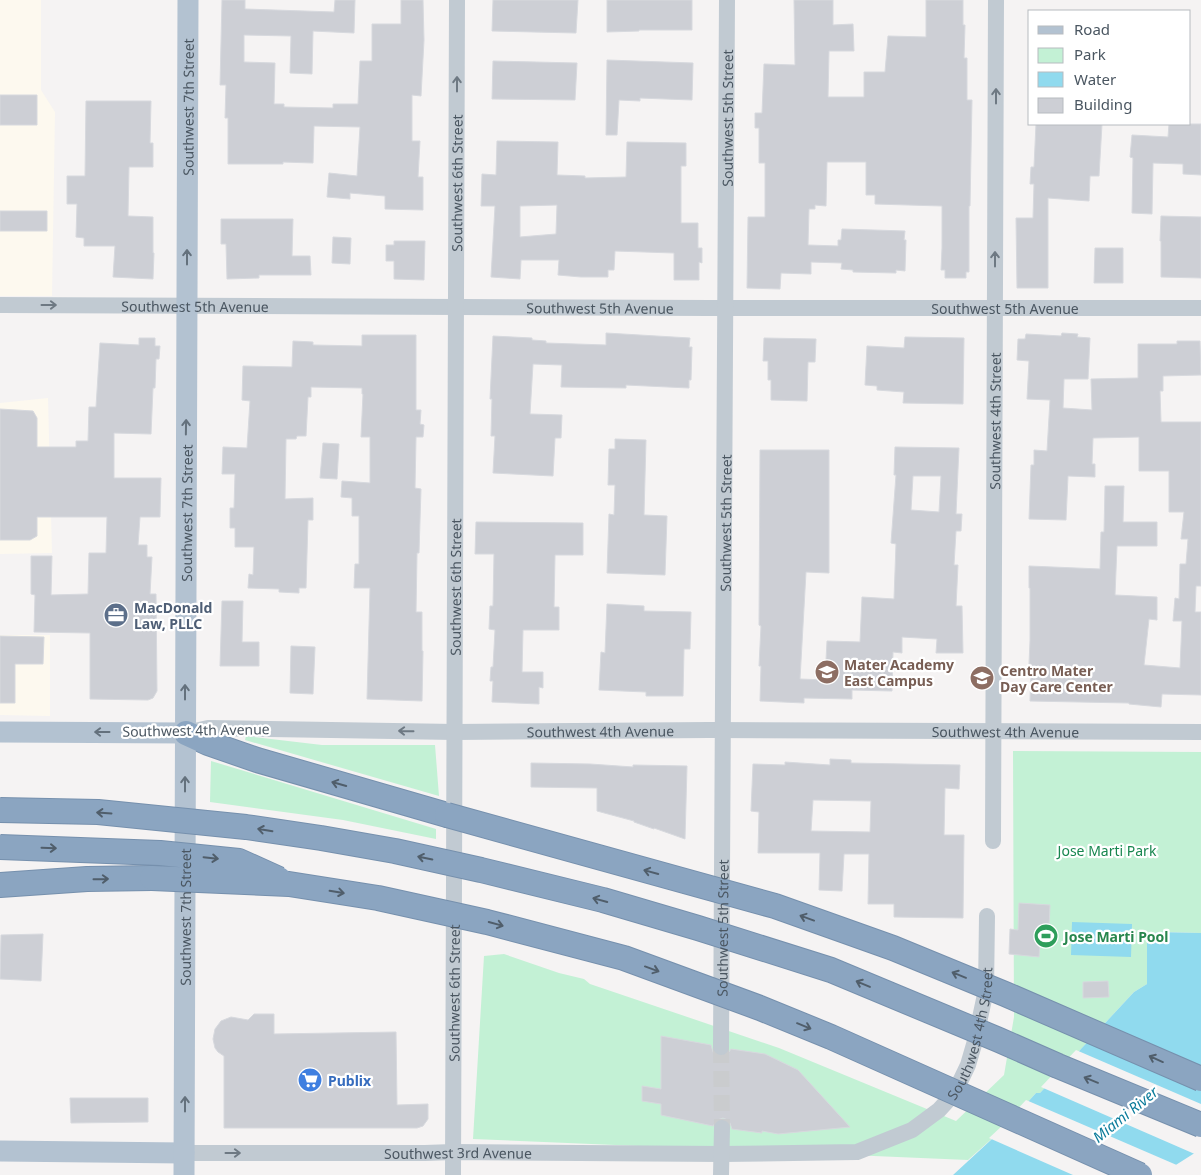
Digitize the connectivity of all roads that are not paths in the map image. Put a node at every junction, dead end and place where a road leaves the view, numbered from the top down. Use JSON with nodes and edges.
{"nodes":[{"id":1,"x":188,"y":0,"type":"edge"},
{"id":2,"x":457,"y":0,"type":"edge"},
{"id":3,"x":727,"y":0,"type":"edge"},
{"id":4,"x":996,"y":0,"type":"edge"},
{"id":5,"x":0,"y":306,"type":"edge"},
{"id":6,"x":187,"y":306,"type":"junction"},
{"id":7,"x":456,"y":307,"type":"junction"},
{"id":8,"x":727,"y":308,"type":"junction"},
{"id":9,"x":995,"y":308,"type":"junction"},
{"id":10,"x":1201,"y":308,"type":"edge"},
{"id":11,"x":725,"y":730,"type":"junction"},
{"id":12,"x":994,"y":731,"type":"junction"},
{"id":13,"x":0,"y":732,"type":"edge"},
{"id":14,"x":455,"y":732,"type":"junction"},
{"id":15,"x":1201,"y":732,"type":"edge"},
{"id":16,"x":186,"y":733,"type":"junction"},
{"id":17,"x":0,"y":810,"type":"edge"},
{"id":18,"x":993,"y":841,"type":"dead end"},
{"id":19,"x":0,"y":847,"type":"edge"},
{"id":20,"x":289,"y":884,"type":"junction"},
{"id":21,"x":0,"y":885,"type":"edge"},
{"id":22,"x":987,"y":916,"type":"dead end"},
{"id":23,"x":722,"y":1047,"type":"tunnel mouth"},
{"id":24,"x":1201,"y":1079,"type":"edge"},
{"id":25,"x":1201,"y":1125,"type":"edge"},
{"id":26,"x":722,"y":1128,"type":"tunnel mouth"},
{"id":27,"x":912,"y":1130,"type":"joint"},
{"id":28,"x":0,"y":1151,"type":"edge"},
{"id":29,"x":453,"y":1152,"type":"junction"},
{"id":30,"x":184,"y":1153,"type":"junction"},
{"id":31,"x":722,"y":1154,"type":"junction"},
{"id":32,"x":184,"y":1175,"type":"edge"},
{"id":33,"x":453,"y":1175,"type":"edge"},
{"id":34,"x":722,"y":1175,"type":"edge"},
{"id":35,"x":1140,"y":1175,"type":"edge"}],
"edges":[{"from":6,"to":1,"type":"main road","name":"Southwest 7th Street","one_way":true},
{"from":7,"to":2,"type":"street","name":"Southwest 6th Street","one_way":true},
{"from":3,"to":8,"type":"street","name":"Southwest 5th Street"},
{"from":9,"to":4,"type":"street","name":"Southwest 4th Street","one_way":true},
{"from":5,"to":6,"type":"street","name":"Southwest 5th Avenue","one_way":true},
{"from":6,"to":7,"type":"street","name":"Southwest 5th Avenue"},
{"from":16,"to":6,"type":"main road","name":"Southwest 7th Street","one_way":true},
{"from":7,"to":8,"type":"street","name":"Southwest 5th Avenue"},
{"from":7,"to":14,"type":"street","name":"Southwest 6th Street"},
{"from":8,"to":9,"type":"street","name":"Southwest 5th Avenue"},
{"from":8,"to":11,"type":"street","name":"Southwest 5th Street"},
{"from":9,"to":10,"type":"street","name":"Southwest 5th Avenue"},
{"from":9,"to":12,"type":"street","name":"Southwest 4th Street"},
{"from":11,"to":12,"type":"street","name":"Southwest 4th Avenue"},
{"from":11,"to":14,"type":"street","name":"Southwest 4th Avenue"},
{"from":11,"to":23,"type":"street","name":"Southwest 5th Street"},
{"from":12,"to":15,"type":"street","name":"Southwest 4th Avenue"},
{"from":12,"to":18,"type":"street","name":"Southwest 4th Street"},
{"from":16,"to":13,"type":"main road","name":"Southwest 4th Avenue","one_way":true},
{"from":14,"to":16,"type":"street","name":"Southwest 4th Avenue","one_way":true},
{"from":14,"to":29,"type":"street","name":"Southwest 6th Street"},
{"from":24,"to":16,"type":"highway","one_way":true,"bridge":true},
{"from":30,"to":16,"type":"main road","name":"Southwest 7th Street","one_way":true},
{"from":25,"to":17,"type":"highway","one_way":true,"bridge":true},
{"from":19,"to":20,"type":"highway","one_way":true,"bridge":true},
{"from":21,"to":20,"type":"highway","one_way":true,"bridge":true},
{"from":20,"to":35,"type":"highway","one_way":true,"bridge":true},
{"from":22,"to":27,"type":"street","name":"Southwest 4th Street"},
{"from":26,"to":31,"type":"street"},
{"from":27,"to":31,"type":"street","name":"Southwest 3rd Avenue"},
{"from":28,"to":30,"type":"main road","name":"Southwest 3rd Avenue"},
{"from":30,"to":29,"type":"street","name":"Southwest 3rd Avenue","one_way":true},
{"from":29,"to":31,"type":"street","name":"Southwest 3rd Avenue"},
{"from":29,"to":33,"type":"street","name":"Southwest 6th Street"},
{"from":30,"to":32,"type":"main road","name":"Southwest 7th Street"},
{"from":31,"to":34,"type":"street"}]}
